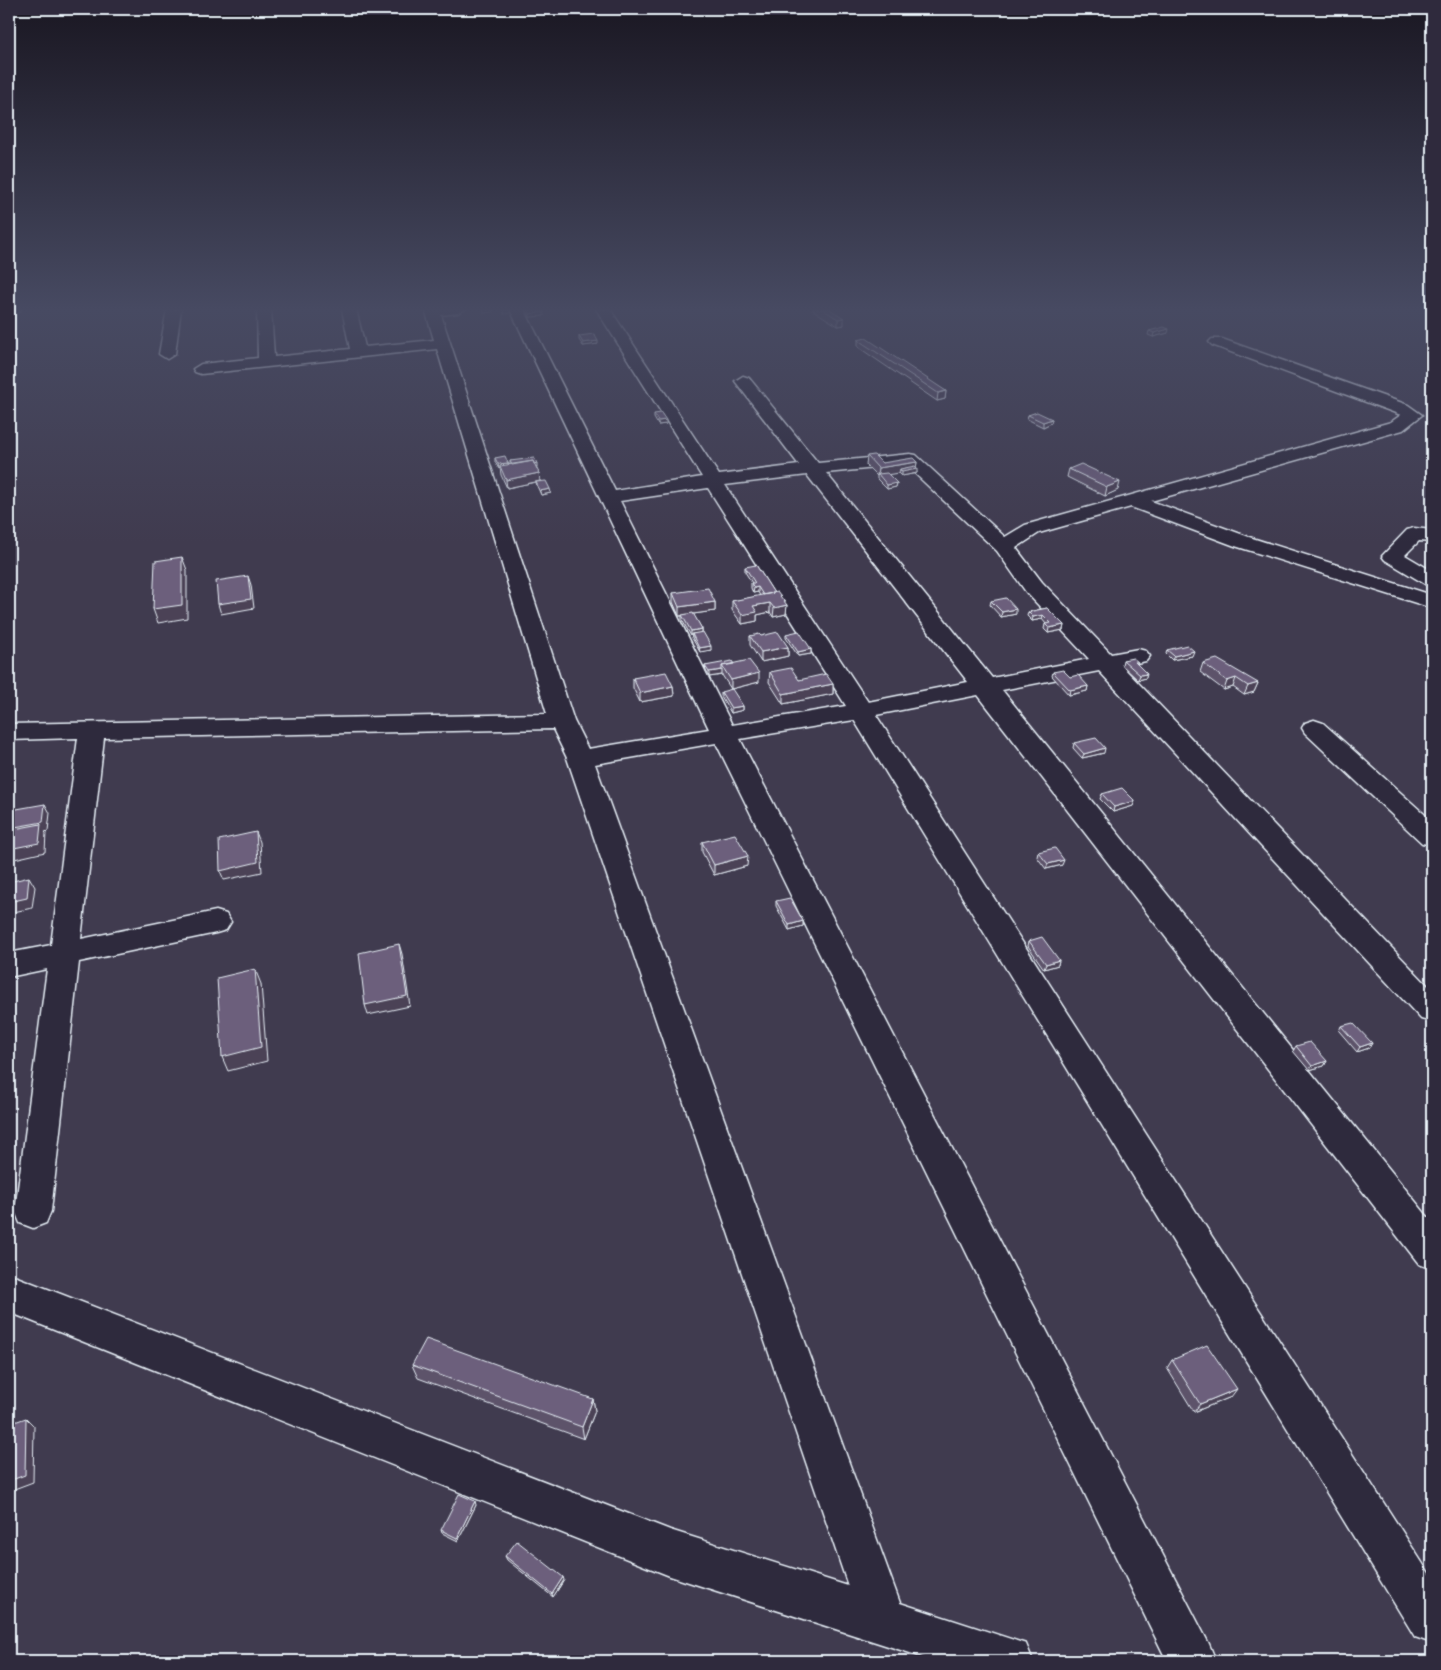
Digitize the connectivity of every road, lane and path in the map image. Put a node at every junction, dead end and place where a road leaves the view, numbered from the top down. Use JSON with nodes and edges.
{"nodes":[{"id":1,"x":457,"y":387,"type":"edge"},
{"id":2,"x":556,"y":387,"type":"edge"},
{"id":3,"x":654,"y":387,"type":"edge"},
{"id":4,"x":749,"y":387,"type":"edge"},
{"id":5,"x":1343,"y":387,"type":"edge"},
{"id":6,"x":812,"y":468,"type":"junction"},
{"id":7,"x":714,"y":479,"type":"junction"},
{"id":8,"x":611,"y":497,"type":"junction"},
{"id":9,"x":1130,"y":500,"type":"junction"},
{"id":10,"x":1432,"y":536,"type":"edge"},
{"id":11,"x":1004,"y":547,"type":"junction"},
{"id":12,"x":1432,"y":580,"type":"edge"},
{"id":13,"x":1432,"y":602,"type":"edge"},
{"id":14,"x":1138,"y":656,"type":"dead end"},
{"id":15,"x":1105,"y":664,"type":"junction"},
{"id":16,"x":986,"y":688,"type":"junction"},
{"id":17,"x":861,"y":711,"type":"junction"},
{"id":18,"x":562,"y":721,"type":"junction"},
{"id":19,"x":1314,"y":728,"type":"dead end"},
{"id":20,"x":92,"y":730,"type":"junction"},
{"id":21,"x":9,"y":732,"type":"edge"},
{"id":22,"x":725,"y":735,"type":"junction"},
{"id":23,"x":580,"y":758,"type":"junction"},
{"id":24,"x":1432,"y":836,"type":"edge"},
{"id":25,"x":216,"y":922,"type":"dead end"},
{"id":26,"x":64,"y":954,"type":"junction"},
{"id":27,"x":9,"y":965,"type":"edge"},
{"id":28,"x":1432,"y":1010,"type":"edge"},
{"id":29,"x":33,"y":1211,"type":"dead end"},
{"id":30,"x":1432,"y":1251,"type":"edge"},
{"id":31,"x":9,"y":1293,"type":"edge"},
{"id":32,"x":1432,"y":1620,"type":"edge"},
{"id":33,"x":882,"y":1621,"type":"junction"},
{"id":34,"x":1009,"y":1661,"type":"edge"},
{"id":35,"x":1192,"y":1661,"type":"edge"}],
"edges":[{"from":1,"to":18,"type":"street"},
{"from":2,"to":8,"type":"street"},
{"from":3,"to":7,"type":"street"},
{"from":4,"to":6,"type":"street"},
{"from":5,"to":9,"type":"street"},
{"from":6,"to":7,"type":"street"},
{"from":6,"to":11,"type":"street"},
{"from":6,"to":16,"type":"street"},
{"from":7,"to":8,"type":"street"},
{"from":7,"to":17,"type":"street"},
{"from":8,"to":22,"type":"street"},
{"from":9,"to":11,"type":"street"},
{"from":9,"to":13,"type":"street"},
{"from":10,"to":12,"type":"street"},
{"from":11,"to":15,"type":"street"},
{"from":14,"to":15,"type":"street"},
{"from":15,"to":16,"type":"street"},
{"from":15,"to":28,"type":"street"},
{"from":16,"to":17,"type":"street"},
{"from":16,"to":30,"type":"street"},
{"from":17,"to":22,"type":"street"},
{"from":17,"to":32,"type":"street"},
{"from":18,"to":20,"type":"street"},
{"from":18,"to":23,"type":"street"},
{"from":19,"to":24,"type":"street"},
{"from":20,"to":21,"type":"street"},
{"from":20,"to":26,"type":"street"},
{"from":22,"to":23,"type":"street"},
{"from":22,"to":35,"type":"street"},
{"from":23,"to":33,"type":"street"},
{"from":25,"to":26,"type":"street"},
{"from":26,"to":27,"type":"street"},
{"from":26,"to":29,"type":"street"},
{"from":31,"to":33,"type":"street"},
{"from":33,"to":34,"type":"street"}]}
